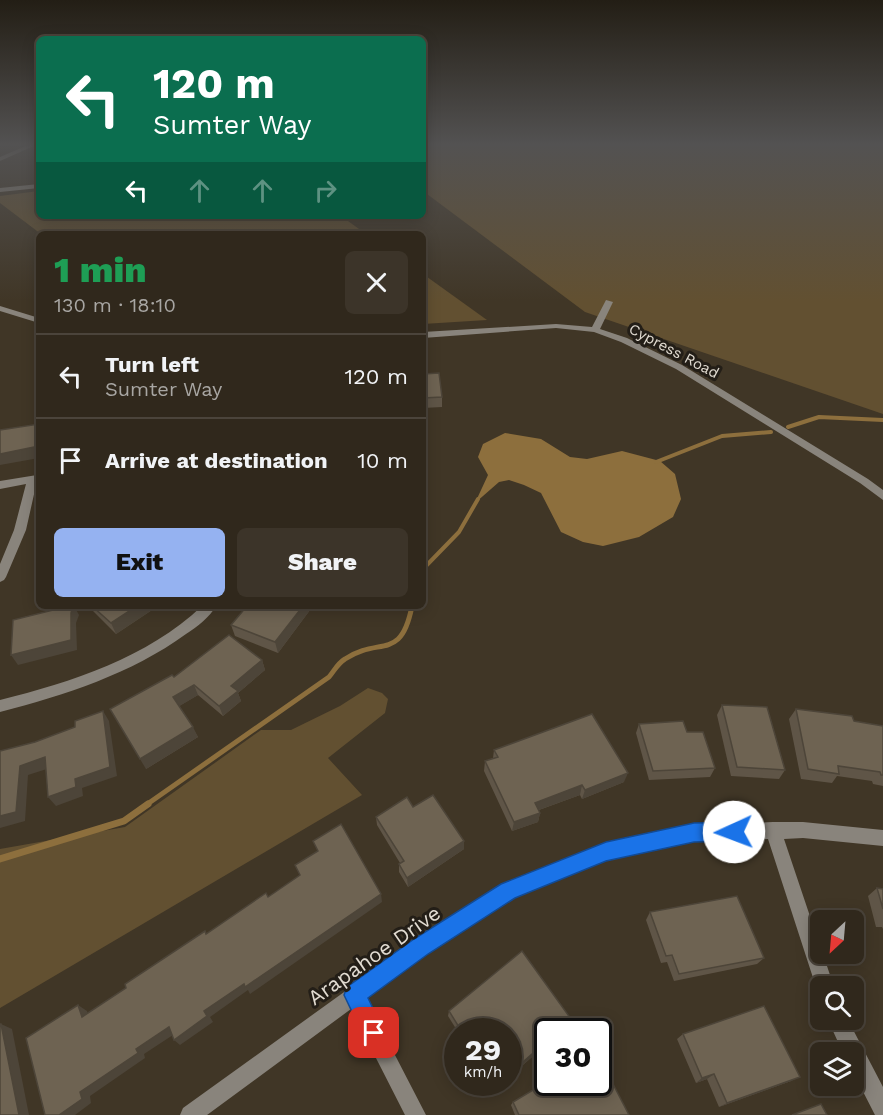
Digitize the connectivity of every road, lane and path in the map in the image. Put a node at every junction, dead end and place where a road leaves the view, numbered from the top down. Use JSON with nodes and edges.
{"nodes":[{"id":1,"x":609,"y":302,"type":"dead end"},
{"id":2,"x":0,"y":309,"type":"edge"},
{"id":3,"x":36,"y":320,"type":"edge"},
{"id":4,"x":595,"y":330,"type":"junction"},
{"id":5,"x":426,"y":335,"type":"edge"},
{"id":6,"x":35,"y":479,"type":"edge"},
{"id":7,"x":0,"y":485,"type":"edge"},
{"id":8,"x":883,"y":495,"type":"edge"},
{"id":9,"x":0,"y":577,"type":"edge"},
{"id":10,"x":206,"y":609,"type":"edge"},
{"id":11,"x":0,"y":706,"type":"edge"},
{"id":12,"x":773,"y":831,"type":"junction"},
{"id":13,"x":883,"y":838,"type":"edge"},
{"id":14,"x":821,"y":976,"type":"edge"},
{"id":15,"x":354,"y":995,"type":"junction"},
{"id":16,"x":864,"y":1074,"type":"edge"},
{"id":17,"x":883,"y":1108,"type":"edge"},
{"id":18,"x":190,"y":1115,"type":"edge"},
{"id":19,"x":416,"y":1115,"type":"edge"}],
"edges":[{"from":1,"to":4,"type":"street"},
{"from":2,"to":3,"type":"street"},
{"from":4,"to":5,"type":"street","name":"Cypress Road"},
{"from":4,"to":8,"type":"street","name":"Cypress Road"},
{"from":6,"to":7,"type":"street"},
{"from":6,"to":9,"type":"street"},
{"from":10,"to":11,"type":"street"},
{"from":12,"to":13,"type":"street","name":"Arapahoe Drive"},
{"from":12,"to":14,"type":"street"},
{"from":12,"to":15,"type":"street","name":"Arapahoe Drive"},
{"from":15,"to":18,"type":"street","name":"Arapahoe Drive"},
{"from":15,"to":19,"type":"street"},
{"from":16,"to":17,"type":"street"}]}
